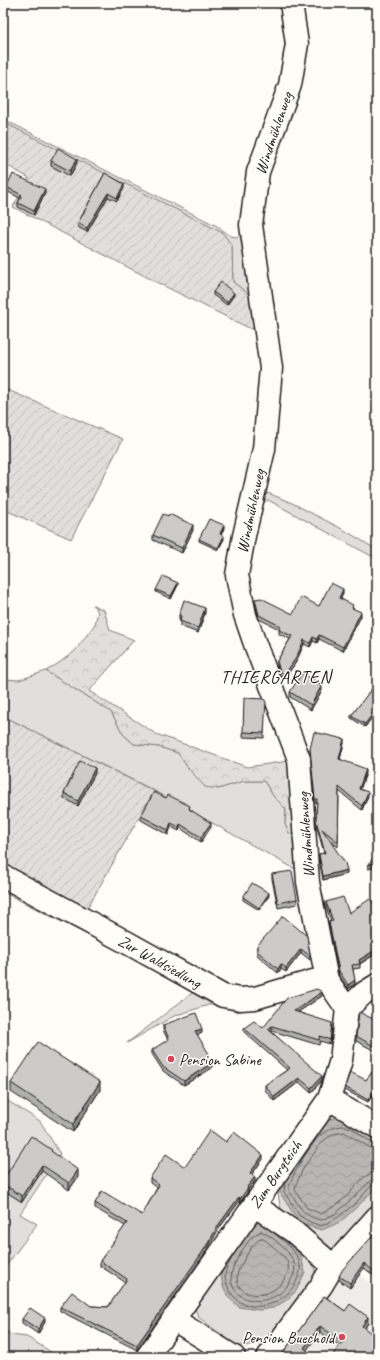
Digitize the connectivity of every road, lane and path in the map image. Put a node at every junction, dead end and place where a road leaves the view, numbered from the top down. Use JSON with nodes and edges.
{"nodes":[{"id":1,"x":291,"y":3,"type":"edge"},
{"id":2,"x":3,"y":876,"type":"edge"},
{"id":3,"x":327,"y":980,"type":"junction"},
{"id":4,"x":377,"y":985,"type":"edge"},
{"id":5,"x":347,"y":1009,"type":"junction"},
{"id":6,"x":329,"y":1099,"type":"junction"},
{"id":7,"x":377,"y":1127,"type":"edge"},
{"id":8,"x":254,"y":1205,"type":"junction"},
{"id":9,"x":377,"y":1217,"type":"edge"},
{"id":10,"x":333,"y":1266,"type":"junction"},
{"id":11,"x":173,"y":1319,"type":"junction"},
{"id":12,"x":147,"y":1357,"type":"edge"},
{"id":13,"x":234,"y":1357,"type":"edge"},
{"id":14,"x":268,"y":1357,"type":"edge"}],
"edges":[{"from":1,"to":3,"type":"street","name":"Windmühlenweg"},
{"from":2,"to":3,"type":"street","name":"Zur Waldsiedlung"},
{"from":3,"to":5,"type":"street","name":"Windmühlenweg"},
{"from":4,"to":5,"type":"street"},
{"from":5,"to":6,"type":"street","name":"Zum Burgteich"},
{"from":6,"to":7,"type":"street"},
{"from":6,"to":8,"type":"street","name":"Zum Burgteich"},
{"from":8,"to":10,"type":"street"},
{"from":8,"to":11,"type":"street","name":"Zum Burgteich"},
{"from":9,"to":10,"type":"street"},
{"from":10,"to":14,"type":"street"},
{"from":11,"to":12,"type":"street","name":"Zum Burgteich"},
{"from":11,"to":13,"type":"street"}]}
